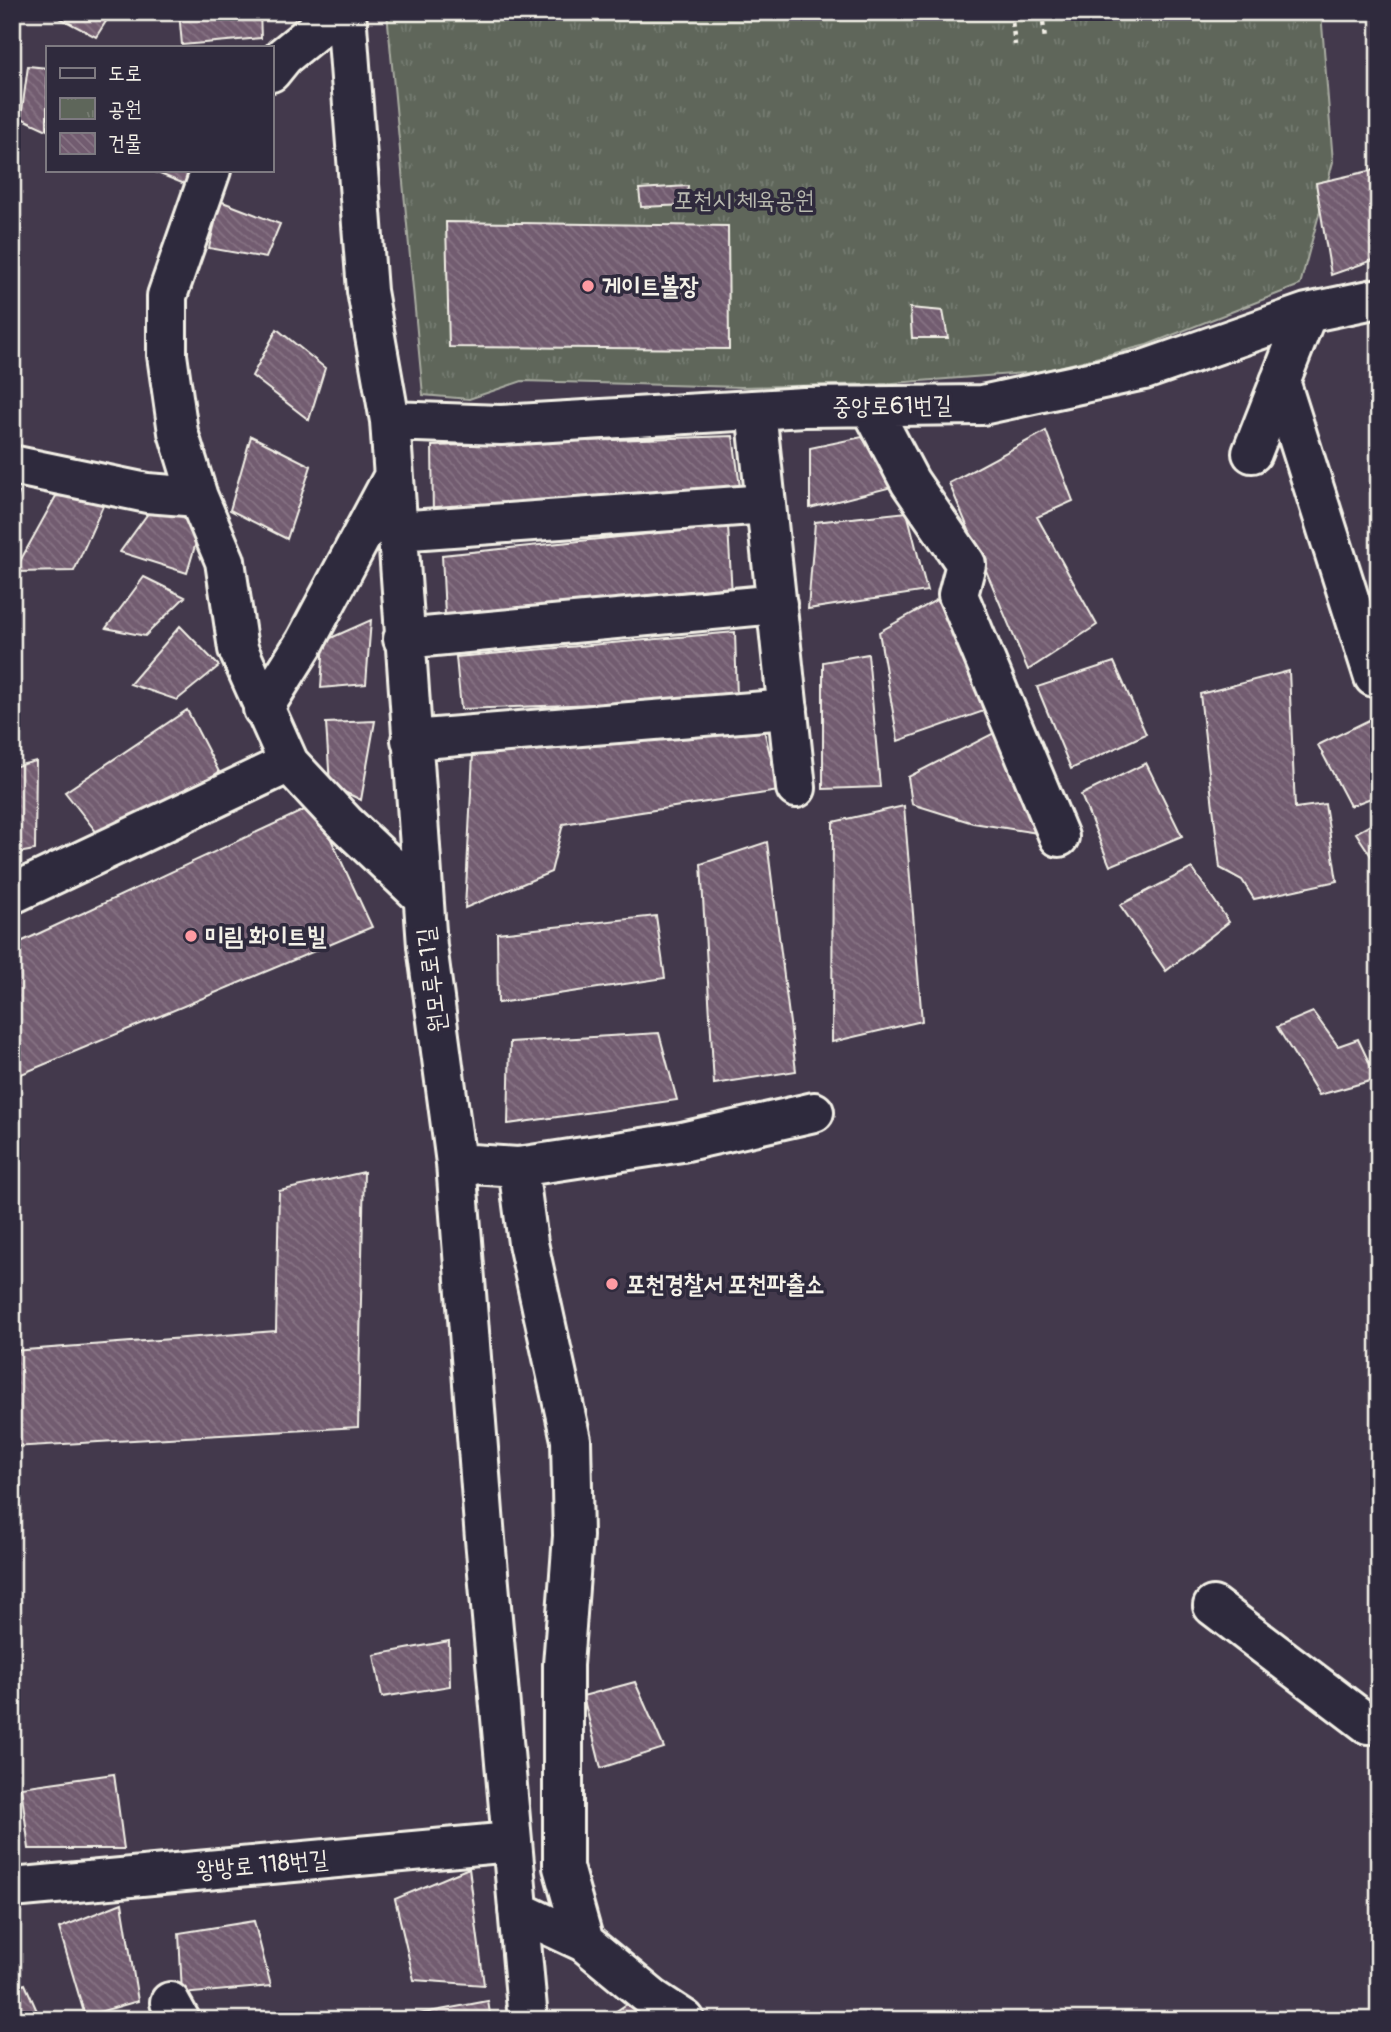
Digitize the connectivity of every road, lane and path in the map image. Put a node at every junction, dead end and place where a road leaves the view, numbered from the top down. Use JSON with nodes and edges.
{"nodes":[{"id":1,"x":338,"y":12,"type":"edge"},
{"id":2,"x":346,"y":12,"type":"edge"},
{"id":3,"x":1011,"y":12,"type":"edge"},
{"id":4,"x":1042,"y":12,"type":"edge"},
{"id":5,"x":1045,"y":40,"type":"dead end"},
{"id":6,"x":1015,"y":45,"type":"dead end"},
{"id":7,"x":273,"y":70,"type":"edge"},
{"id":8,"x":210,"y":172,"type":"edge"},
{"id":9,"x":1379,"y":298,"type":"edge"},
{"id":10,"x":1307,"y":313,"type":"junction"},
{"id":11,"x":1280,"y":381,"type":"junction"},
{"id":12,"x":870,"y":406,"type":"junction"},
{"id":13,"x":757,"y":410,"type":"junction"},
{"id":14,"x":390,"y":421,"type":"junction"},
{"id":15,"x":1252,"y":453,"type":"dead end"},
{"id":16,"x":12,"y":465,"type":"edge"},
{"id":17,"x":393,"y":478,"type":"junction"},
{"id":18,"x":198,"y":497,"type":"junction"},
{"id":19,"x":766,"y":504,"type":"junction"},
{"id":20,"x":397,"y":531,"type":"junction"},
{"id":21,"x":777,"y":604,"type":"junction"},
{"id":22,"x":403,"y":639,"type":"junction"},
{"id":23,"x":1374,"y":677,"type":"dead end"},
{"id":24,"x":263,"y":709,"type":"junction"},
{"id":25,"x":788,"y":709,"type":"junction"},
{"id":26,"x":411,"y":740,"type":"junction"},
{"id":27,"x":289,"y":763,"type":"junction"},
{"id":28,"x":796,"y":788,"type":"dead end"},
{"id":29,"x":1059,"y":837,"type":"dead end"},
{"id":30,"x":12,"y":894,"type":"edge"},
{"id":31,"x":423,"y":897,"type":"junction"},
{"id":32,"x":814,"y":1112,"type":"dead end"},
{"id":33,"x":456,"y":1163,"type":"junction"},
{"id":34,"x":518,"y":1167,"type":"junction"},
{"id":35,"x":1213,"y":1606,"type":"dead end"},
{"id":36,"x":1379,"y":1723,"type":"edge"},
{"id":37,"x":512,"y":1842,"type":"junction"},
{"id":38,"x":12,"y":1888,"type":"edge"},
{"id":39,"x":518,"y":1911,"type":"junction"},
{"id":40,"x":584,"y":1942,"type":"junction"},
{"id":41,"x":528,"y":2020,"type":"edge"},
{"id":42,"x":685,"y":2020,"type":"edge"}],
"edges":[{"from":1,"to":7,"type":"street"},
{"from":2,"to":14,"type":"street","name":"원모루로1길"},
{"from":3,"to":6,"type":"path"},
{"from":4,"to":5,"type":"path"},
{"from":8,"to":18,"type":"street"},
{"from":9,"to":10,"type":"street","name":"중앙로61번길"},
{"from":10,"to":11,"type":"street"},
{"from":10,"to":12,"type":"street","name":"중앙로61번길"},
{"from":11,"to":15,"type":"street"},
{"from":11,"to":23,"type":"street"},
{"from":12,"to":13,"type":"street","name":"중앙로61번길"},
{"from":12,"to":29,"type":"street"},
{"from":13,"to":14,"type":"street","name":"중앙로61번길"},
{"from":13,"to":19,"type":"street"},
{"from":14,"to":17,"type":"street","name":"원모루로1길"},
{"from":16,"to":18,"type":"street"},
{"from":17,"to":20,"type":"street","name":"원모루로1길"},
{"from":17,"to":24,"type":"street"},
{"from":18,"to":24,"type":"street"},
{"from":19,"to":20,"type":"street"},
{"from":19,"to":21,"type":"street"},
{"from":20,"to":22,"type":"street","name":"원모루로1길"},
{"from":21,"to":22,"type":"street"},
{"from":21,"to":25,"type":"street"},
{"from":22,"to":26,"type":"street","name":"원모루로1길"},
{"from":24,"to":27,"type":"street"},
{"from":25,"to":26,"type":"street"},
{"from":25,"to":28,"type":"street"},
{"from":26,"to":31,"type":"street","name":"원모루로1길"},
{"from":27,"to":30,"type":"street"},
{"from":27,"to":31,"type":"street"},
{"from":31,"to":33,"type":"street","name":"원모루로1길"},
{"from":32,"to":34,"type":"street"},
{"from":33,"to":34,"type":"street"},
{"from":33,"to":37,"type":"street","name":"원모루로1길"},
{"from":34,"to":40,"type":"street"},
{"from":35,"to":36,"type":"street"},
{"from":37,"to":38,"type":"street","name":"왕방로 118번길"},
{"from":37,"to":39,"type":"street","name":"원모루로1길"},
{"from":39,"to":40,"type":"street"},
{"from":39,"to":41,"type":"street","name":"원모루로1길"},
{"from":40,"to":42,"type":"street"}]}
